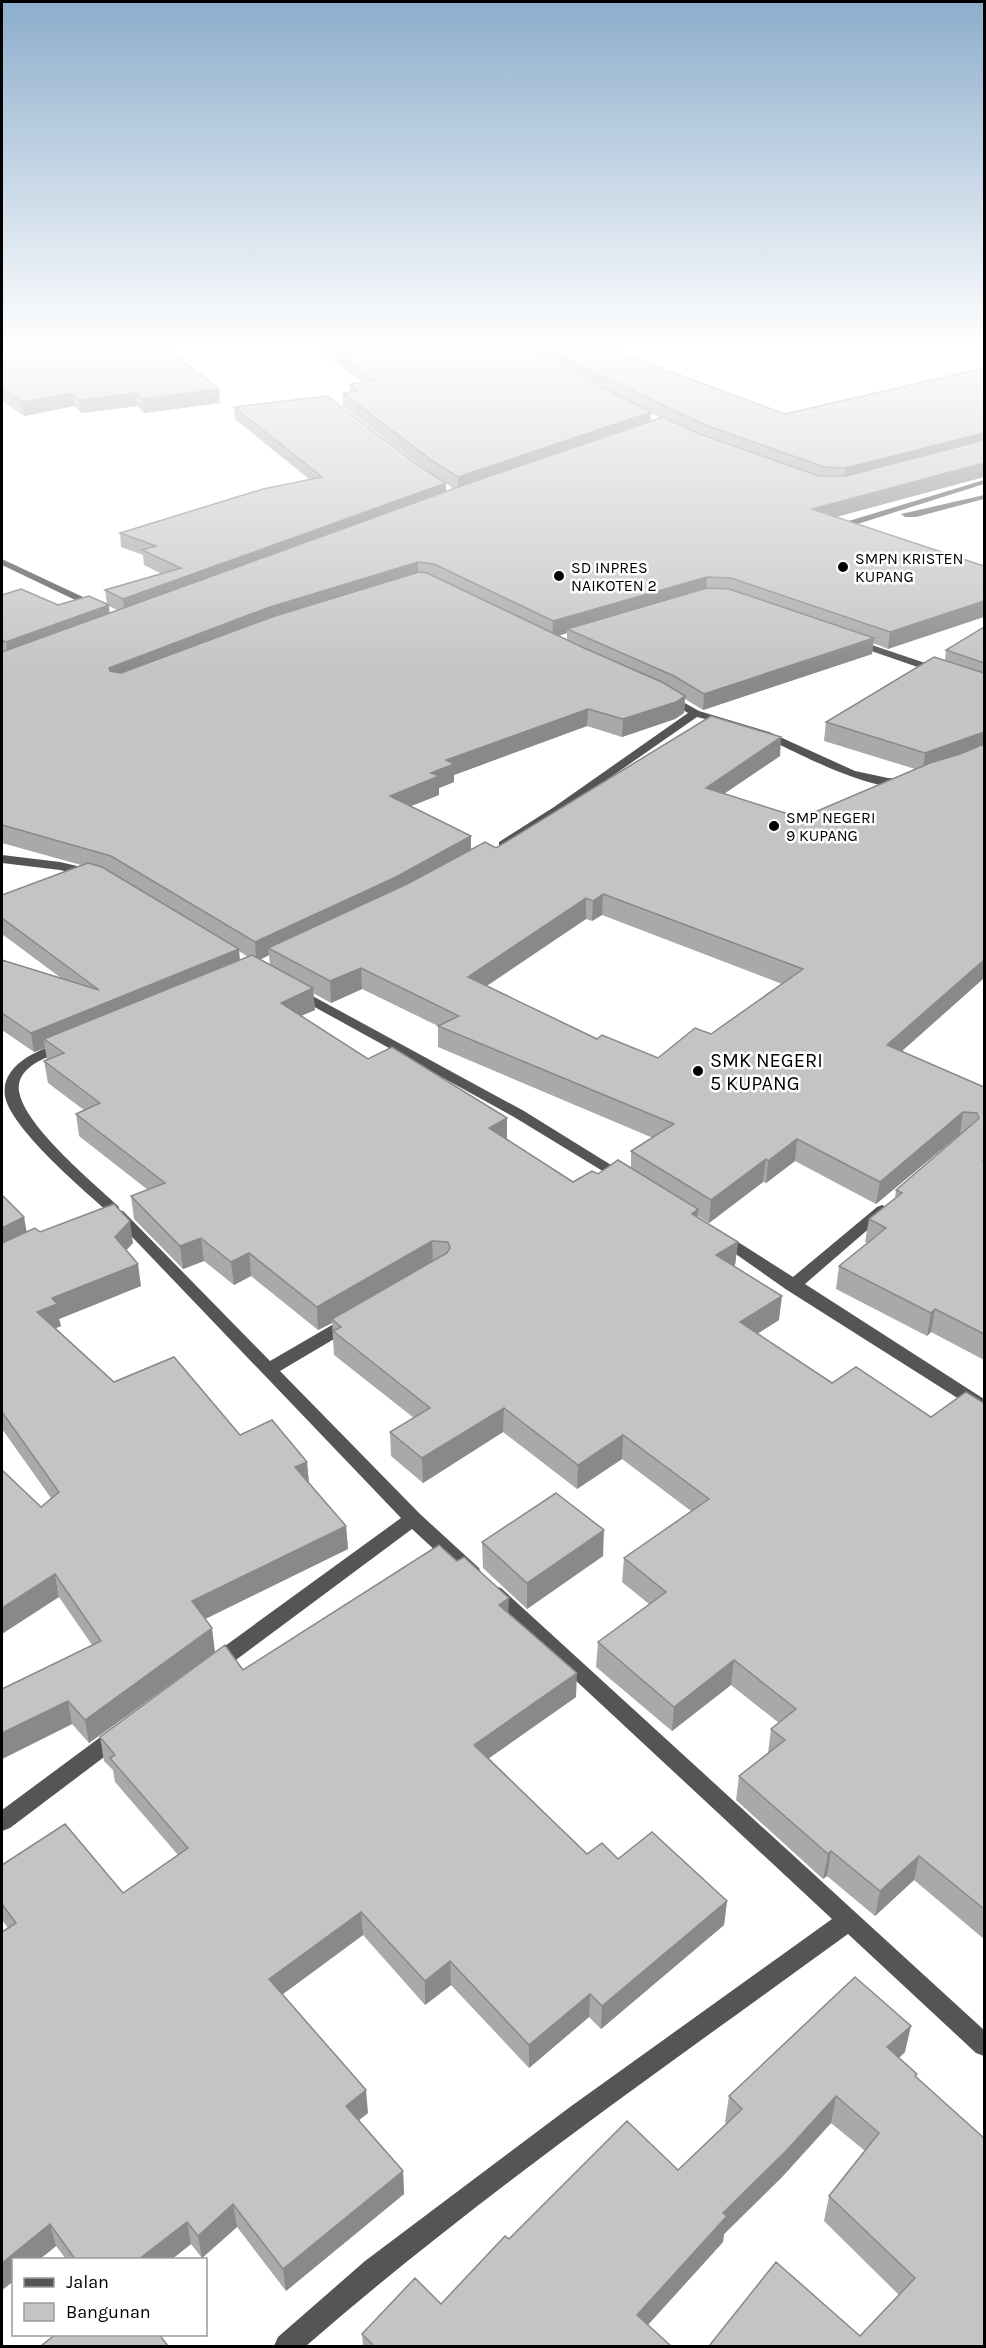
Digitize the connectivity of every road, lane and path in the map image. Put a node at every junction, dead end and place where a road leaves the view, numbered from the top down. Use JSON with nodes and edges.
{"nodes":[{"id":1,"x":984,"y":483,"type":"edge"},
{"id":2,"x":984,"y":497,"type":"edge"},
{"id":3,"x":890,"y":512,"type":"junction"},
{"id":4,"x":851,"y":534,"type":"edge"},
{"id":5,"x":2,"y":562,"type":"edge"},
{"id":6,"x":103,"y":610,"type":"edge"},
{"id":7,"x":841,"y":638,"type":"edge"},
{"id":8,"x":951,"y":675,"type":"edge"},
{"id":9,"x":657,"y":691,"type":"edge"},
{"id":10,"x":695,"y":713,"type":"junction"},
{"id":11,"x":915,"y":781,"type":"edge"},
{"id":12,"x":492,"y":850,"type":"edge"},
{"id":13,"x":2,"y":859,"type":"edge"},
{"id":14,"x":103,"y":877,"type":"edge"},
{"id":15,"x":287,"y":986,"type":"edge"},
{"id":16,"x":79,"y":1040,"type":"edge"},
{"id":17,"x":638,"y":1187,"type":"edge"},
{"id":18,"x":893,"y":1201,"type":"edge"},
{"id":19,"x":111,"y":1207,"type":"junction"},
{"id":20,"x":91,"y":1216,"type":"edge"},
{"id":21,"x":707,"y":1230,"type":"edge"},
{"id":22,"x":793,"y":1286,"type":"junction"},
{"id":23,"x":360,"y":1316,"type":"edge"},
{"id":24,"x":270,"y":1369,"type":"junction"},
{"id":25,"x":984,"y":1407,"type":"edge"},
{"id":26,"x":413,"y":1519,"type":"junction"},
{"id":27,"x":202,"y":1674,"type":"edge"},
{"id":28,"x":135,"y":1723,"type":"edge"},
{"id":29,"x":2,"y":1822,"type":"edge"},
{"id":30,"x":848,"y":1921,"type":"junction"},
{"id":31,"x":984,"y":2045,"type":"edge"},
{"id":32,"x":287,"y":2346,"type":"edge"}],
"edges":[{"from":1,"to":3,"type":"street"},
{"from":2,"to":3,"type":"street"},
{"from":3,"to":4,"type":"street"},
{"from":5,"to":6,"type":"street"},
{"from":7,"to":8,"type":"street"},
{"from":9,"to":10,"type":"street"},
{"from":10,"to":11,"type":"street"},
{"from":10,"to":12,"type":"street"},
{"from":13,"to":14,"type":"street"},
{"from":15,"to":17,"type":"street"},
{"from":16,"to":19,"type":"street"},
{"from":18,"to":22,"type":"street"},
{"from":19,"to":20,"type":"street"},
{"from":19,"to":24,"type":"street"},
{"from":21,"to":22,"type":"street"},
{"from":22,"to":25,"type":"street"},
{"from":23,"to":24,"type":"street"},
{"from":24,"to":26,"type":"street"},
{"from":26,"to":27,"type":"street"},
{"from":26,"to":30,"type":"street"},
{"from":28,"to":29,"type":"street"},
{"from":30,"to":31,"type":"street"},
{"from":30,"to":32,"type":"street"}]}
